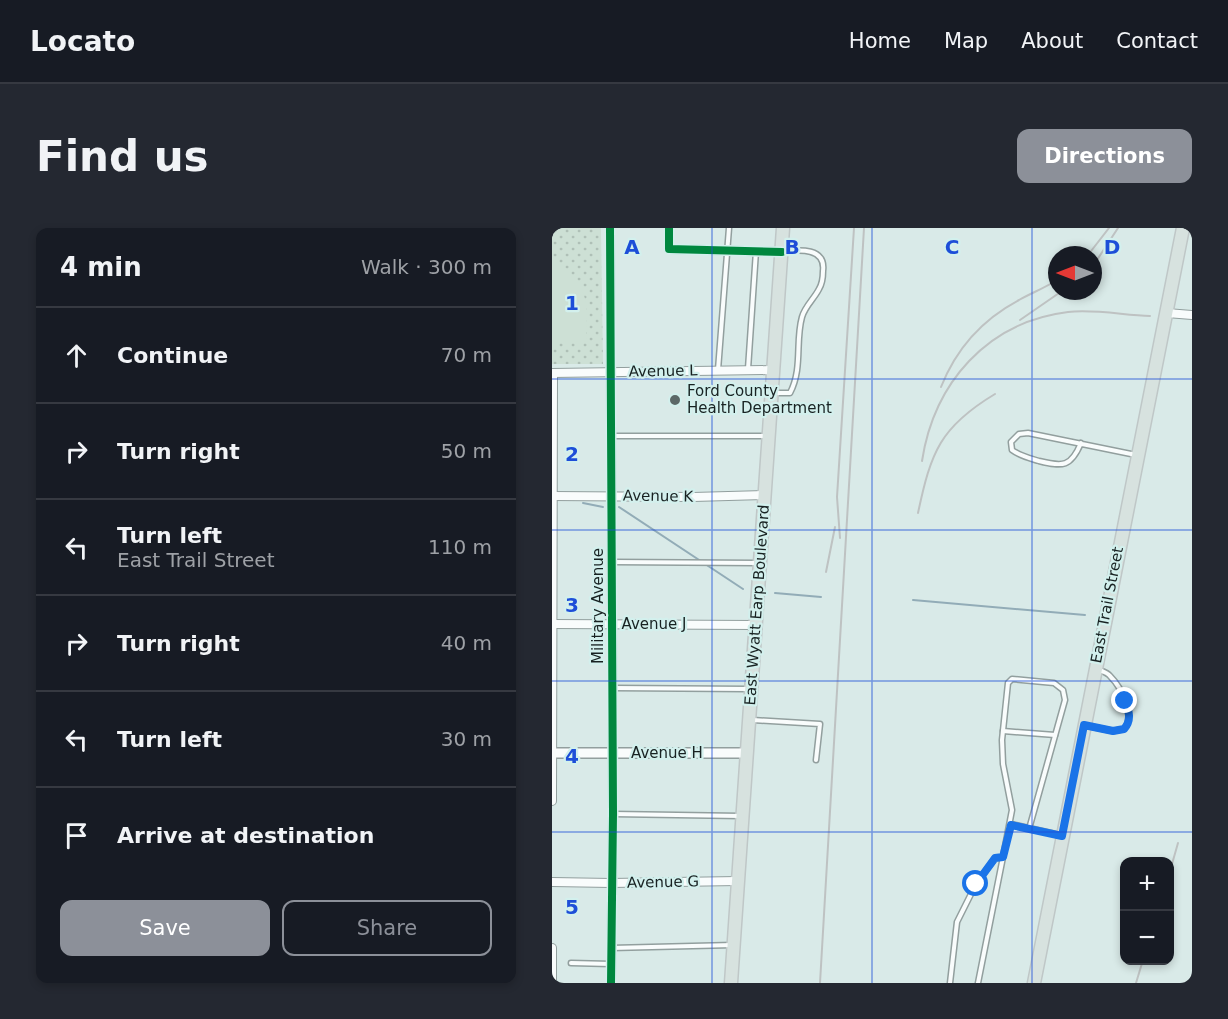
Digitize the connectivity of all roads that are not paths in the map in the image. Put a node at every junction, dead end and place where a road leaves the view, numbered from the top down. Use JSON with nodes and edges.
{"nodes":[{"id":1,"x":610,"y":228,"type":"edge"},
{"id":2,"x":669,"y":228,"type":"edge"},
{"id":3,"x":729,"y":228,"type":"edge"},
{"id":4,"x":783,"y":228,"type":"edge"},
{"id":5,"x":1183,"y":228,"type":"edge"},
{"id":6,"x":728,"y":250,"type":"junction"},
{"id":7,"x":756,"y":251,"type":"junction"},
{"id":8,"x":782,"y":252,"type":"junction"},
{"id":9,"x":1167,"y":313,"type":"junction"},
{"id":10,"x":1192,"y":315,"type":"edge"},
{"id":11,"x":718,"y":370,"type":"junction"},
{"id":12,"x":748,"y":370,"type":"junction"},
{"id":13,"x":773,"y":370,"type":"junction"},
{"id":14,"x":553,"y":373,"type":"edge"},
{"id":15,"x":611,"y":373,"type":"junction"},
{"id":16,"x":772,"y":393,"type":"junction"},
{"id":17,"x":553,"y":433,"type":"edge"},
{"id":18,"x":611,"y":436,"type":"junction"},
{"id":19,"x":769,"y":436,"type":"junction"},
{"id":20,"x":1081,"y":443,"type":"junction"},
{"id":21,"x":1137,"y":455,"type":"junction"},
{"id":22,"x":611,"y":495,"type":"junction"},
{"id":23,"x":765,"y":495,"type":"junction"},
{"id":24,"x":552,"y":496,"type":"edge"},
{"id":25,"x":552,"y":558,"type":"edge"},
{"id":26,"x":611,"y":562,"type":"junction"},
{"id":27,"x":760,"y":563,"type":"junction"},
{"id":28,"x":552,"y":624,"type":"edge"},
{"id":29,"x":612,"y":624,"type":"junction"},
{"id":30,"x":756,"y":625,"type":"junction"},
{"id":31,"x":1095,"y":668,"type":"junction"},
{"id":32,"x":612,"y":688,"type":"junction"},
{"id":33,"x":751,"y":689,"type":"junction"},
{"id":34,"x":552,"y":690,"type":"edge"},
{"id":35,"x":749,"y":720,"type":"junction"},
{"id":36,"x":1084,"y":725,"type":"junction"},
{"id":37,"x":1003,"y":730,"type":"junction"},
{"id":38,"x":1055,"y":735,"type":"junction"},
{"id":39,"x":552,"y":753,"type":"edge"},
{"id":40,"x":611,"y":753,"type":"junction"},
{"id":41,"x":747,"y":753,"type":"junction"},
{"id":42,"x":816,"y":760,"type":"dead end"},
{"id":43,"x":552,"y":801,"type":"edge"},
{"id":44,"x":613,"y":814,"type":"junction"},
{"id":45,"x":742,"y":816,"type":"junction"},
{"id":46,"x":1011,"y":825,"type":"junction"},
{"id":47,"x":1029,"y":828,"type":"junction"},
{"id":48,"x":1062,"y":836,"type":"junction"},
{"id":49,"x":1003,"y":857,"type":"junction"},
{"id":50,"x":738,"y":881,"type":"junction"},
{"id":51,"x":552,"y":882,"type":"edge"},
{"id":52,"x":611,"y":884,"type":"junction"},
{"id":53,"x":733,"y":945,"type":"junction"},
{"id":54,"x":552,"y":948,"type":"edge"},
{"id":55,"x":610,"y":948,"type":"junction"},
{"id":56,"x":571,"y":963,"type":"dead end"},
{"id":57,"x":611,"y":964,"type":"junction"},
{"id":58,"x":552,"y":983,"type":"edge"},
{"id":59,"x":611,"y":983,"type":"edge"},
{"id":60,"x":731,"y":983,"type":"edge"},
{"id":61,"x":950,"y":983,"type":"edge"},
{"id":62,"x":978,"y":983,"type":"edge"},
{"id":63,"x":1034,"y":983,"type":"edge"}],
"edges":[{"from":1,"to":15,"type":"street","name":"Military Avenue"},
{"from":2,"to":6,"type":"street"},
{"from":3,"to":6,"type":"lane"},
{"from":4,"to":8,"type":"main road","name":"East Wyatt Earp Boulevard"},
{"from":5,"to":9,"type":"main road","name":"East Trail Street"},
{"from":6,"to":7,"type":"street"},
{"from":6,"to":11,"type":"lane"},
{"from":7,"to":8,"type":"street"},
{"from":7,"to":12,"type":"lane"},
{"from":8,"to":13,"type":"main road","name":"East Wyatt Earp Boulevard"},
{"from":8,"to":16,"type":"lane"},
{"from":9,"to":10,"type":"street"},
{"from":9,"to":21,"type":"main road","name":"East Trail Street"},
{"from":11,"to":12,"type":"street","name":"Avenue L"},
{"from":11,"to":15,"type":"street","name":"Avenue L"},
{"from":12,"to":13,"type":"street","name":"Avenue L"},
{"from":13,"to":16,"type":"main road","name":"East Wyatt Earp Boulevard"},
{"from":14,"to":15,"type":"street","name":"Avenue L"},
{"from":14,"to":17,"type":"street"},
{"from":15,"to":18,"type":"street","name":"Military Avenue"},
{"from":16,"to":19,"type":"main road","name":"East Wyatt Earp Boulevard"},
{"from":17,"to":24,"type":"street"},
{"from":18,"to":19,"type":"lane"},
{"from":18,"to":22,"type":"street","name":"Military Avenue"},
{"from":19,"to":23,"type":"main road","name":"East Wyatt Earp Boulevard"},
{"from":20,"to":20,"type":"lane"},
{"from":20,"to":21,"type":"lane"},
{"from":21,"to":31,"type":"main road","name":"East Trail Street"},
{"from":22,"to":23,"type":"street","name":"Avenue K"},
{"from":22,"to":24,"type":"street","name":"Avenue K"},
{"from":22,"to":26,"type":"street","name":"Military Avenue"},
{"from":23,"to":27,"type":"main road","name":"East Wyatt Earp Boulevard"},
{"from":24,"to":25,"type":"street"},
{"from":25,"to":28,"type":"street"},
{"from":26,"to":27,"type":"lane"},
{"from":26,"to":29,"type":"street","name":"Military Avenue"},
{"from":27,"to":30,"type":"main road","name":"East Wyatt Earp Boulevard"},
{"from":28,"to":29,"type":"street","name":"Avenue J"},
{"from":28,"to":34,"type":"street"},
{"from":29,"to":30,"type":"street","name":"Avenue J"},
{"from":29,"to":32,"type":"street","name":"Military Avenue"},
{"from":30,"to":33,"type":"main road","name":"East Wyatt Earp Boulevard"},
{"from":31,"to":36,"type":"main road","name":"East Trail Street"},
{"from":31,"to":36,"type":"lane"},
{"from":32,"to":33,"type":"lane"},
{"from":32,"to":40,"type":"street","name":"Military Avenue"},
{"from":33,"to":35,"type":"main road","name":"East Wyatt Earp Boulevard"},
{"from":34,"to":39,"type":"street"},
{"from":35,"to":41,"type":"main road","name":"East Wyatt Earp Boulevard"},
{"from":35,"to":42,"type":"lane"},
{"from":36,"to":48,"type":"main road","name":"East Trail Street"},
{"from":37,"to":38,"type":"lane"},
{"from":37,"to":38,"type":"lane"},
{"from":37,"to":46,"type":"lane"},
{"from":38,"to":47,"type":"lane"},
{"from":39,"to":40,"type":"street","name":"Avenue H"},
{"from":39,"to":43,"type":"street"},
{"from":40,"to":41,"type":"street","name":"Avenue H"},
{"from":40,"to":44,"type":"street","name":"Military Avenue"},
{"from":41,"to":45,"type":"main road","name":"East Wyatt Earp Boulevard"},
{"from":44,"to":45,"type":"lane"},
{"from":44,"to":52,"type":"street","name":"Military Avenue"},
{"from":45,"to":50,"type":"main road","name":"East Wyatt Earp Boulevard"},
{"from":46,"to":47,"type":"lane"},
{"from":46,"to":49,"type":"lane"},
{"from":47,"to":48,"type":"lane"},
{"from":48,"to":63,"type":"main road","name":"East Trail Street"},
{"from":49,"to":61,"type":"lane"},
{"from":49,"to":62,"type":"lane"},
{"from":50,"to":52,"type":"street","name":"Avenue G"},
{"from":50,"to":53,"type":"main road","name":"East Wyatt Earp Boulevard"},
{"from":51,"to":52,"type":"street","name":"Avenue G"},
{"from":52,"to":55,"type":"street","name":"Military Avenue"},
{"from":53,"to":55,"type":"lane"},
{"from":53,"to":60,"type":"main road","name":"East Wyatt Earp Boulevard"},
{"from":54,"to":58,"type":"street"},
{"from":55,"to":57,"type":"street","name":"Military Avenue"},
{"from":56,"to":57,"type":"lane"},
{"from":57,"to":59,"type":"street","name":"Military Avenue"}]}
